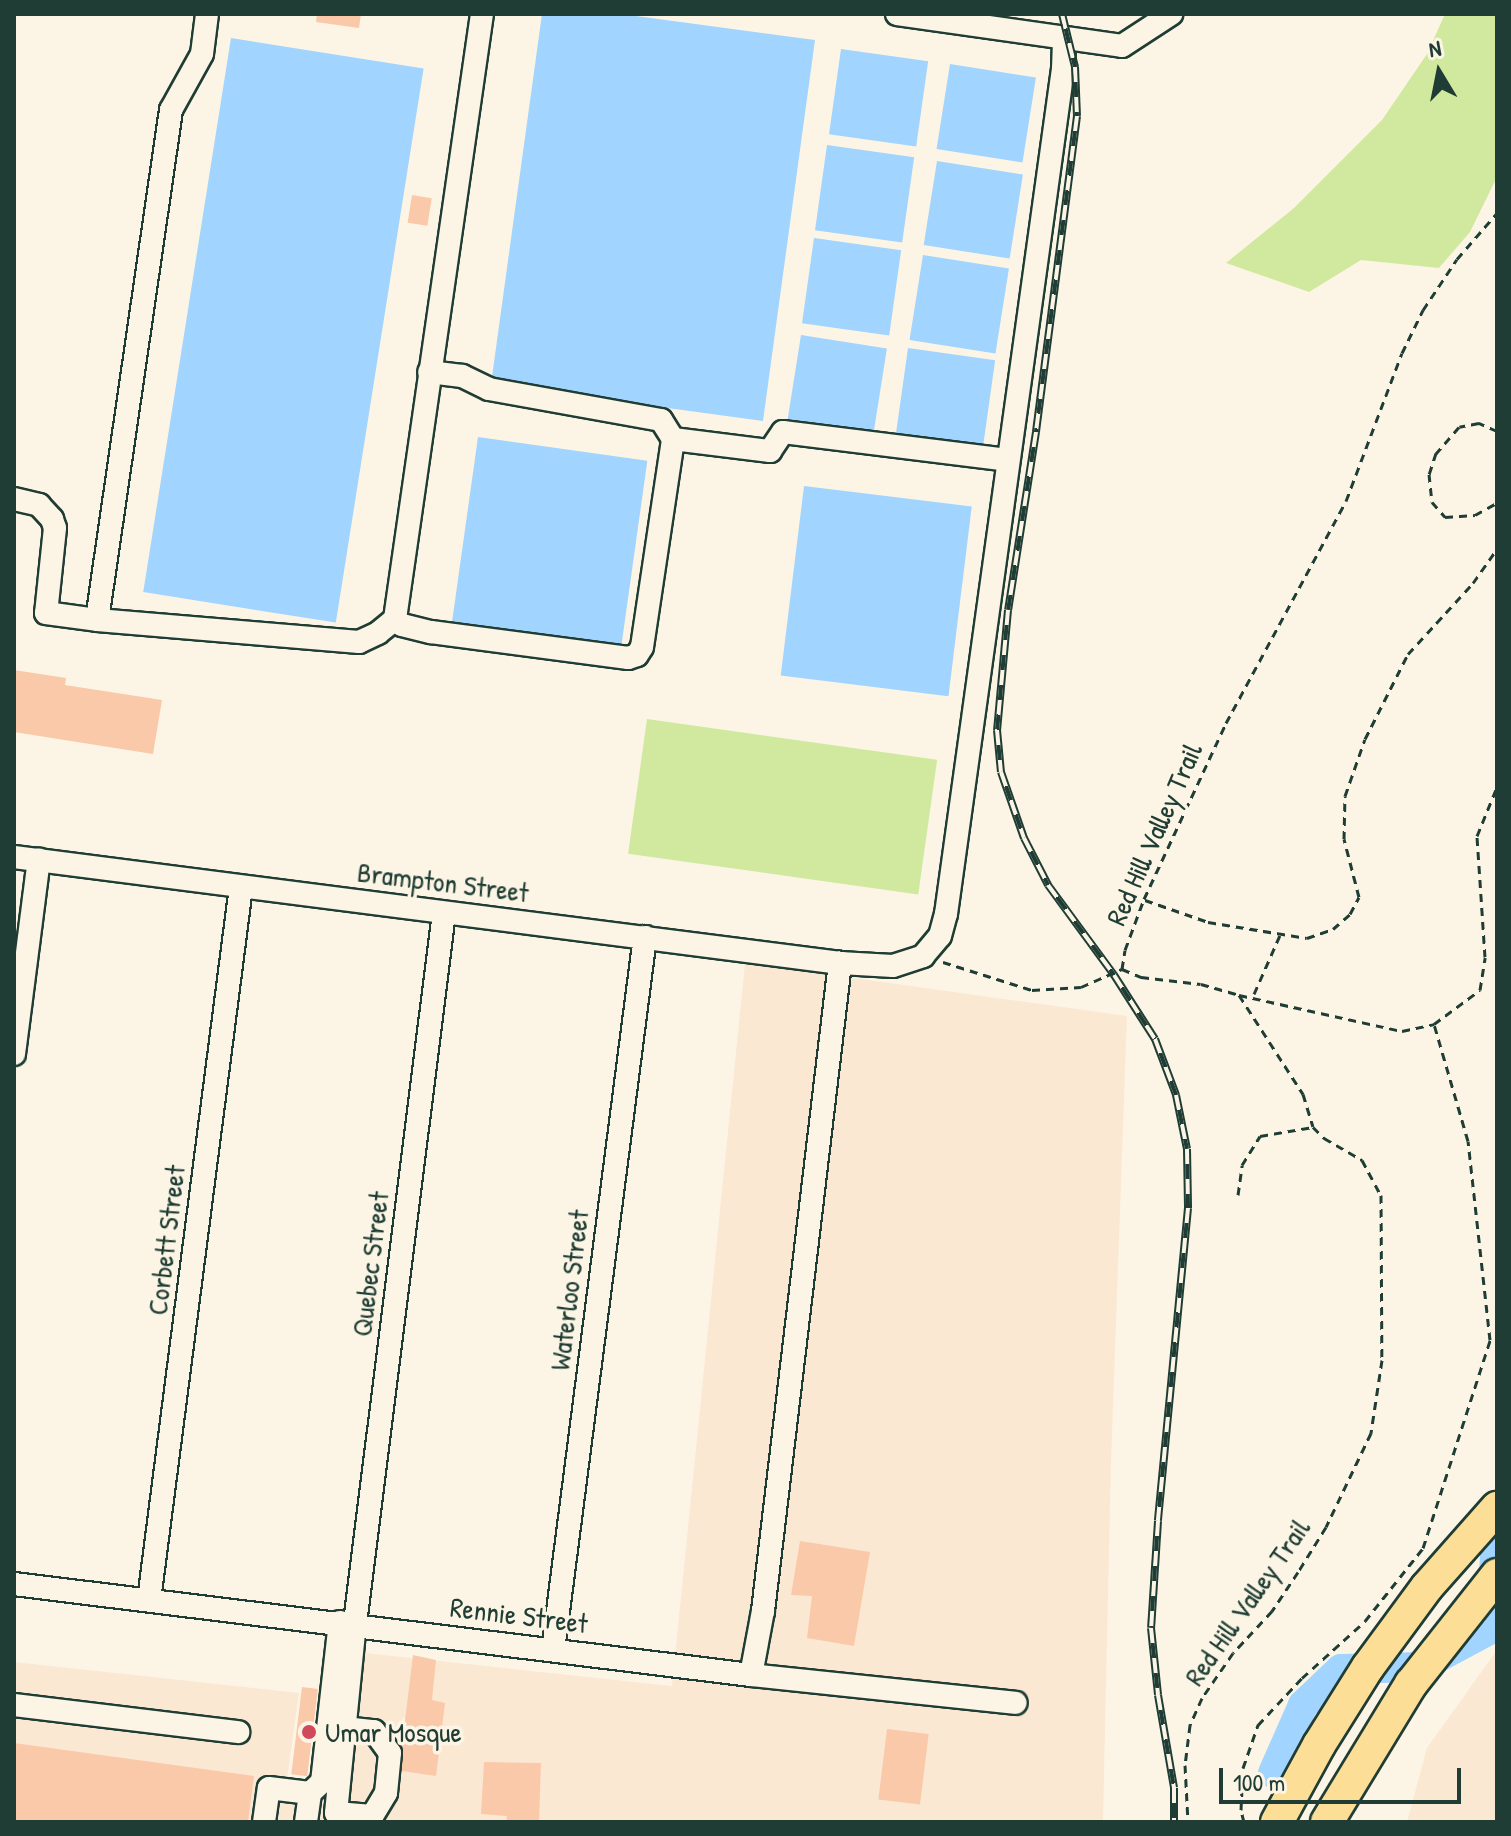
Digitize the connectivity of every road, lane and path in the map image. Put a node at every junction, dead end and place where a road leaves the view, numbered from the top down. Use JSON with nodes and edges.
{"nodes":[{"id":1,"x":207,"y":14,"type":"edge"},
{"id":2,"x":482,"y":14,"type":"edge"},
{"id":3,"x":897,"y":14,"type":"edge"},
{"id":4,"x":1171,"y":14,"type":"edge"},
{"id":5,"x":1064,"y":39,"type":"junction"},
{"id":6,"x":1497,"y":213,"type":"edge"},
{"id":7,"x":429,"y":372,"type":"junction"},
{"id":8,"x":1497,"y":431,"type":"edge"},
{"id":9,"x":673,"y":439,"type":"junction"},
{"id":10,"x":1007,"y":460,"type":"junction"},
{"id":11,"x":14,"y":499,"type":"edge"},
{"id":12,"x":1497,"y":503,"type":"edge"},
{"id":13,"x":1497,"y":549,"type":"edge"},
{"id":14,"x":395,"y":619,"type":"junction"},
{"id":15,"x":97,"y":620,"type":"junction"},
{"id":16,"x":1497,"y":787,"type":"edge"},
{"id":17,"x":14,"y":850,"type":"edge"},
{"id":18,"x":14,"y":857,"type":"edge"},
{"id":19,"x":39,"y":860,"type":"junction"},
{"id":20,"x":241,"y":887,"type":"junction"},
{"id":21,"x":1144,"y":899,"type":"junction"},
{"id":22,"x":444,"y":913,"type":"junction"},
{"id":23,"x":1280,"y":935,"type":"junction"},
{"id":24,"x":645,"y":937,"type":"junction"},
{"id":25,"x":923,"y":956,"type":"junction"},
{"id":26,"x":840,"y":963,"type":"junction"},
{"id":27,"x":1122,"y":969,"type":"junction"},
{"id":28,"x":1239,"y":995,"type":"junction"},
{"id":29,"x":1253,"y":995,"type":"junction"},
{"id":30,"x":1434,"y":1024,"type":"junction"},
{"id":31,"x":14,"y":1054,"type":"edge"},
{"id":32,"x":1313,"y":1127,"type":"junction"},
{"id":33,"x":1238,"y":1195,"type":"dead end"},
{"id":34,"x":1497,"y":1508,"type":"edge"},
{"id":35,"x":1497,"y":1575,"type":"edge"},
{"id":36,"x":14,"y":1584,"type":"edge"},
{"id":37,"x":149,"y":1600,"type":"junction"},
{"id":38,"x":347,"y":1622,"type":"junction"},
{"id":39,"x":553,"y":1650,"type":"junction"},
{"id":40,"x":751,"y":1675,"type":"junction"},
{"id":41,"x":1016,"y":1703,"type":"dead end"},
{"id":42,"x":14,"y":1705,"type":"edge"},
{"id":43,"x":344,"y":1728,"type":"junction"},
{"id":44,"x":238,"y":1732,"type":"dead end"},
{"id":45,"x":310,"y":1793,"type":"junction"},
{"id":46,"x":336,"y":1818,"type":"edge"},
{"id":47,"x":264,"y":1822,"type":"edge"},
{"id":48,"x":306,"y":1822,"type":"edge"},
{"id":49,"x":1188,"y":1822,"type":"edge"},
{"id":50,"x":1244,"y":1822,"type":"edge"},
{"id":51,"x":1277,"y":1822,"type":"edge"},
{"id":52,"x":1327,"y":1822,"type":"edge"}],
"edges":[{"from":1,"to":15,"type":"street"},
{"from":2,"to":7,"type":"street"},
{"from":3,"to":5,"type":"street"},
{"from":4,"to":5,"type":"street"},
{"from":5,"to":10,"type":"street"},
{"from":6,"to":21,"type":"path","name":"Red Hill Valley Trail"},
{"from":7,"to":9,"type":"street"},
{"from":7,"to":14,"type":"street"},
{"from":8,"to":12,"type":"path"},
{"from":9,"to":10,"type":"street"},
{"from":9,"to":14,"type":"street"},
{"from":10,"to":25,"type":"street"},
{"from":11,"to":15,"type":"street"},
{"from":13,"to":23,"type":"path"},
{"from":14,"to":15,"type":"street"},
{"from":16,"to":30,"type":"path"},
{"from":17,"to":19,"type":"street","name":"Brampton Street"},
{"from":18,"to":19,"type":"street","name":"Brampton Street"},
{"from":19,"to":20,"type":"street","name":"Brampton Street"},
{"from":19,"to":31,"type":"street"},
{"from":20,"to":22,"type":"street","name":"Brampton Street"},
{"from":20,"to":37,"type":"street","name":"Corbett Street"},
{"from":21,"to":23,"type":"path"},
{"from":21,"to":27,"type":"path","name":"Red Hill Valley Trail"},
{"from":22,"to":24,"type":"street","name":"Brampton Street"},
{"from":22,"to":38,"type":"street","name":"Quebec Street"},
{"from":23,"to":29,"type":"path"},
{"from":24,"to":26,"type":"street","name":"Brampton Street"},
{"from":24,"to":39,"type":"street","name":"Waterloo Street"},
{"from":25,"to":26,"type":"street","name":"Brampton Street"},
{"from":25,"to":27,"type":"path"},
{"from":26,"to":40,"type":"street"},
{"from":27,"to":28,"type":"path","name":"Red Hill Valley Trail"},
{"from":28,"to":29,"type":"path","name":"Red Hill Valley Trail"},
{"from":28,"to":32,"type":"path"},
{"from":29,"to":30,"type":"path","name":"Red Hill Valley Trail"},
{"from":30,"to":50,"type":"path"},
{"from":32,"to":33,"type":"path"},
{"from":32,"to":49,"type":"path","name":"Red Hill Valley Trail"},
{"from":34,"to":51,"type":"highway"},
{"from":35,"to":52,"type":"highway"},
{"from":36,"to":37,"type":"street","name":"Rennie Street"},
{"from":37,"to":38,"type":"street","name":"Rennie Street"},
{"from":38,"to":39,"type":"street","name":"Rennie Street"},
{"from":38,"to":43,"type":"street"},
{"from":38,"to":45,"type":"street"},
{"from":39,"to":40,"type":"street","name":"Rennie Street"},
{"from":40,"to":41,"type":"street","name":"Rennie Street"},
{"from":42,"to":44,"type":"street"},
{"from":43,"to":46,"type":"street"},
{"from":43,"to":46,"type":"street"},
{"from":45,"to":47,"type":"street"},
{"from":45,"to":48,"type":"street"}]}
